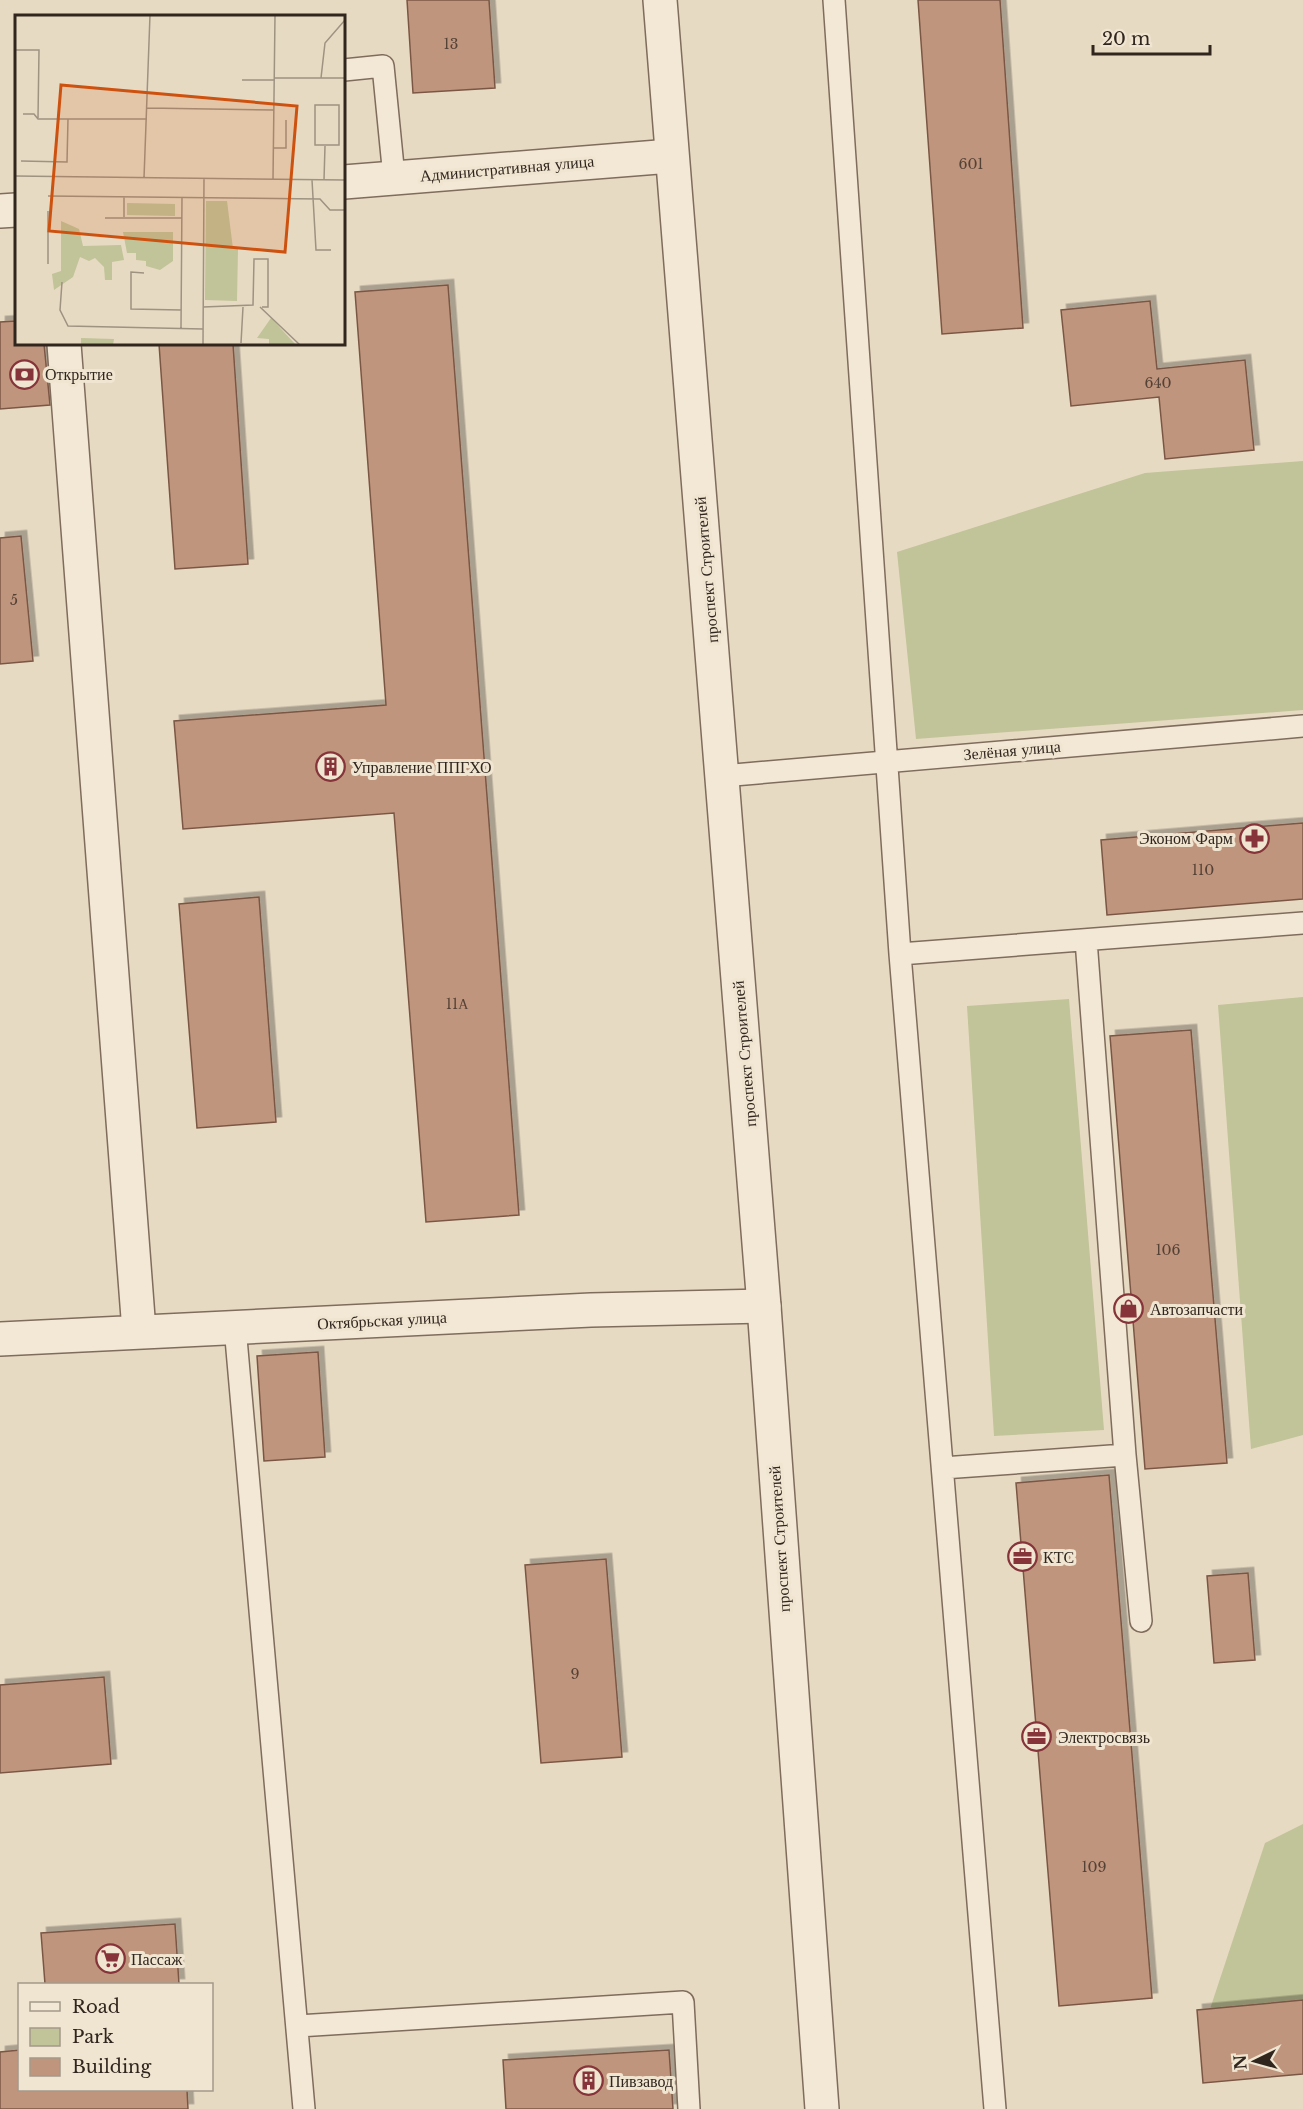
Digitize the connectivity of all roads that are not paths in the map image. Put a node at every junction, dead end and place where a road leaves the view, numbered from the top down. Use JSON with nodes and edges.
{"nodes":[{"id":1,"x":660,"y":0,"type":"edge"},
{"id":2,"x":834,"y":0,"type":"edge"},
{"id":3,"x":345,"y":70,"type":"edge"},
{"id":4,"x":671,"y":156,"type":"junction"},
{"id":5,"x":394,"y":177,"type":"junction"},
{"id":6,"x":345,"y":182,"type":"edge"},
{"id":7,"x":15,"y":210,"type":"edge"},
{"id":8,"x":0,"y":211,"type":"edge"},
{"id":9,"x":64,"y":345,"type":"edge"},
{"id":10,"x":1303,"y":726,"type":"edge"},
{"id":11,"x":888,"y":760,"type":"junction"},
{"id":12,"x":722,"y":776,"type":"junction"},
{"id":13,"x":1303,"y":923,"type":"edge"},
{"id":14,"x":1086,"y":940,"type":"junction"},
{"id":15,"x":900,"y":954,"type":"junction"},
{"id":16,"x":764,"y":1306,"type":"junction"},
{"id":17,"x":235,"y":1327,"type":"junction"},
{"id":18,"x":139,"y":1331,"type":"junction"},
{"id":19,"x":0,"y":1339,"type":"edge"},
{"id":20,"x":1125,"y":1455,"type":"junction"},
{"id":21,"x":943,"y":1468,"type":"junction"},
{"id":22,"x":1141,"y":1621,"type":"dead end"},
{"id":23,"x":298,"y":2026,"type":"junction"},
{"id":24,"x":304,"y":2109,"type":"edge"},
{"id":25,"x":689,"y":2109,"type":"edge"},
{"id":26,"x":822,"y":2109,"type":"edge"},
{"id":27,"x":995,"y":2109,"type":"edge"}],
"edges":[{"from":1,"to":4,"type":"street","name":"проспект Строителей"},
{"from":2,"to":11,"type":"lane"},
{"from":3,"to":5,"type":"lane"},
{"from":4,"to":5,"type":"street","name":"Административная улица"},
{"from":4,"to":12,"type":"street","name":"проспект Строителей"},
{"from":5,"to":6,"type":"street","name":"Административная улица"},
{"from":7,"to":8,"type":"street"},
{"from":9,"to":18,"type":"street"},
{"from":10,"to":11,"type":"lane","name":"Зелёная улица"},
{"from":11,"to":12,"type":"lane","name":"Зелёная улица"},
{"from":11,"to":15,"type":"lane"},
{"from":12,"to":16,"type":"street","name":"проспект Строителей"},
{"from":13,"to":14,"type":"lane"},
{"from":14,"to":15,"type":"lane"},
{"from":14,"to":20,"type":"lane"},
{"from":15,"to":21,"type":"lane"},
{"from":16,"to":17,"type":"street","name":"Октябрьская улица"},
{"from":16,"to":26,"type":"street","name":"проспект Строителей"},
{"from":17,"to":18,"type":"street","name":"Октябрьская улица"},
{"from":17,"to":23,"type":"lane"},
{"from":18,"to":19,"type":"street","name":"Октябрьская улица"},
{"from":20,"to":21,"type":"lane"},
{"from":20,"to":22,"type":"lane"},
{"from":21,"to":27,"type":"lane"},
{"from":23,"to":24,"type":"lane"},
{"from":23,"to":25,"type":"lane"}]}
